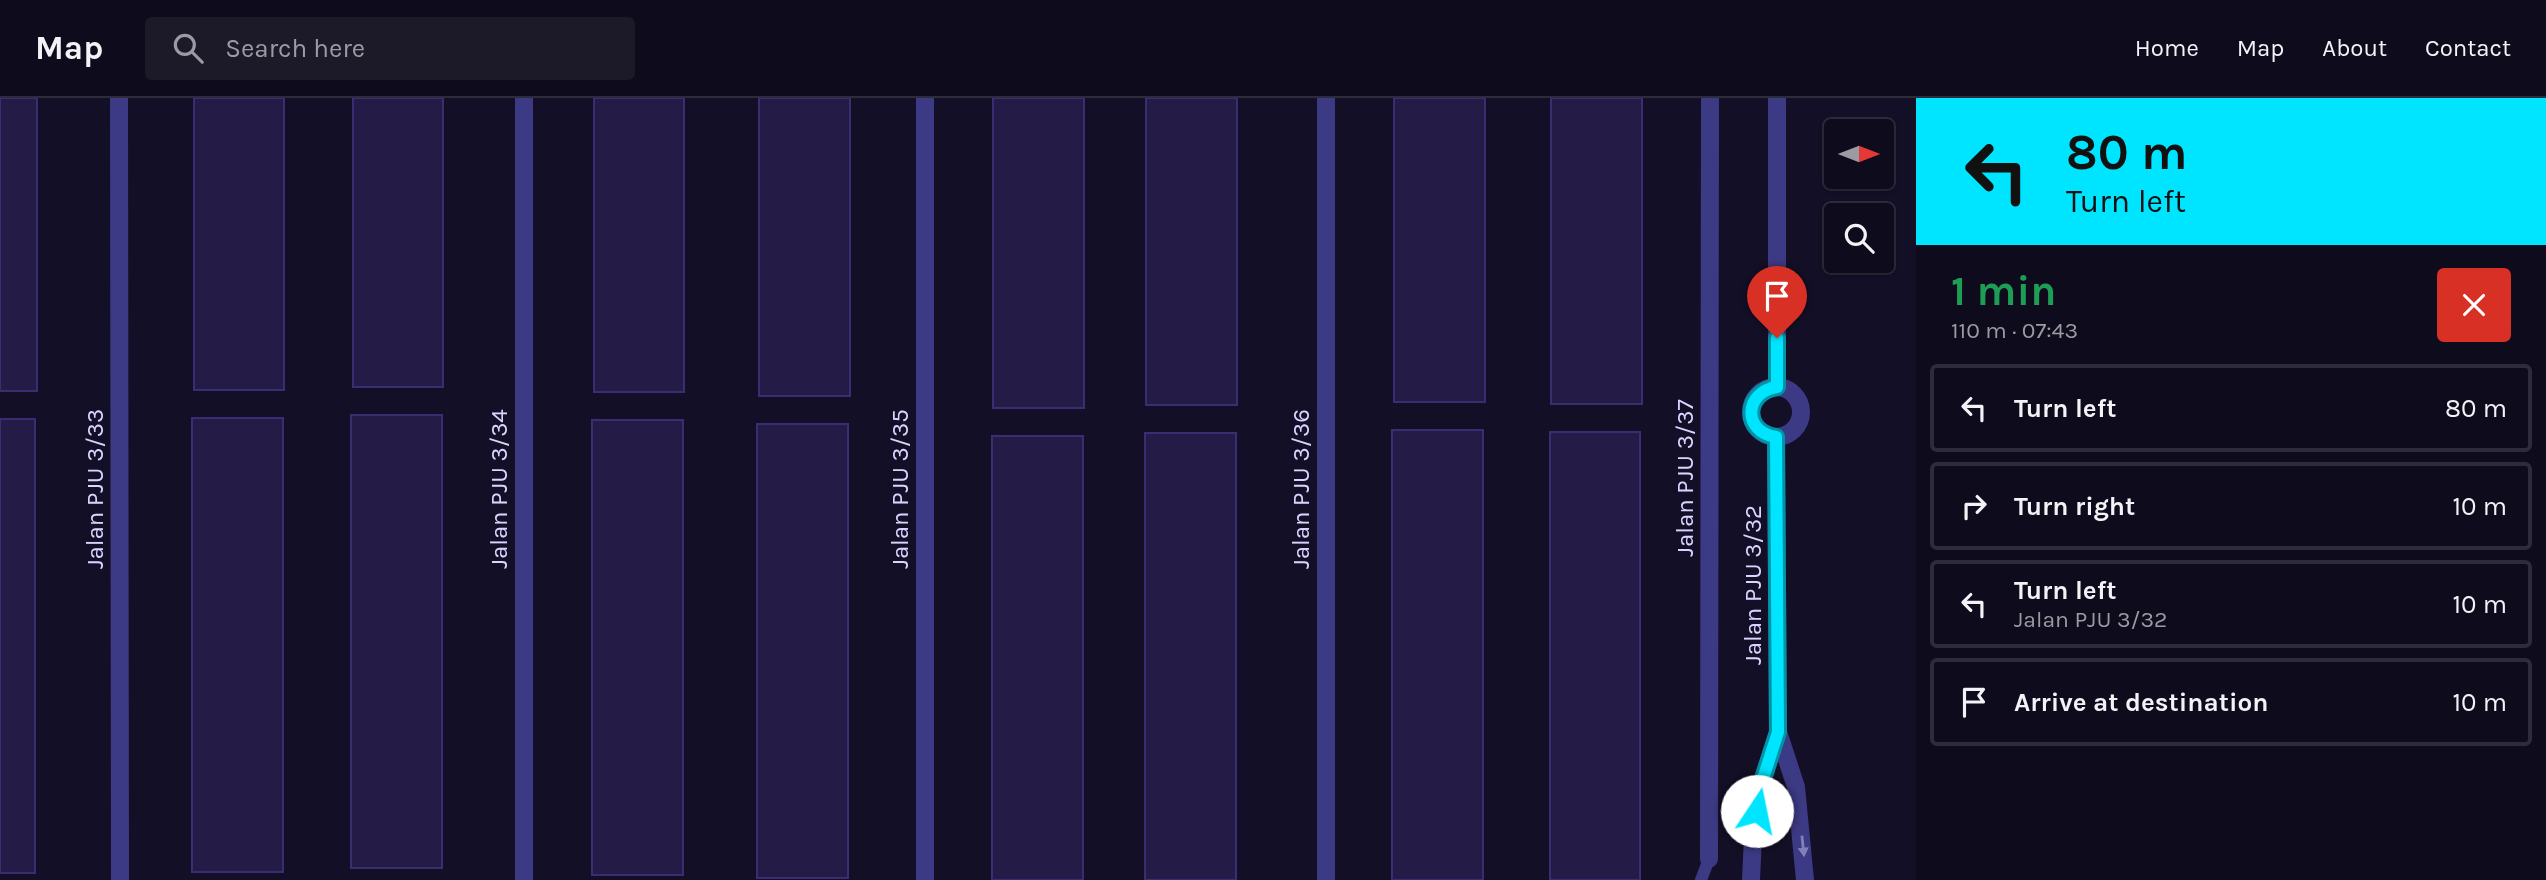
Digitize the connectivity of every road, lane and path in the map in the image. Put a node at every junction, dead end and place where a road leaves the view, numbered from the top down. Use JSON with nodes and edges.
{"nodes":[{"id":1,"x":119,"y":98,"type":"edge"},
{"id":2,"x":524,"y":98,"type":"edge"},
{"id":3,"x":925,"y":98,"type":"edge"},
{"id":4,"x":1326,"y":98,"type":"edge"},
{"id":5,"x":1710,"y":98,"type":"edge"},
{"id":6,"x":1777,"y":98,"type":"edge"},
{"id":7,"x":1777,"y":387,"type":"junction"},
{"id":8,"x":1776,"y":437,"type":"junction"},
{"id":9,"x":1778,"y":732,"type":"junction"},
{"id":10,"x":1709,"y":859,"type":"joint"},
{"id":11,"x":120,"y":880,"type":"edge"},
{"id":12,"x":524,"y":880,"type":"edge"},
{"id":13,"x":925,"y":880,"type":"edge"},
{"id":14,"x":1326,"y":880,"type":"edge"},
{"id":15,"x":1701,"y":880,"type":"edge"},
{"id":16,"x":1751,"y":880,"type":"edge"},
{"id":17,"x":1805,"y":880,"type":"edge"}],
"edges":[{"from":1,"to":11,"type":"street","name":"Jalan PJU 3/33"},
{"from":2,"to":12,"type":"street","name":"Jalan PJU 3/34"},
{"from":3,"to":13,"type":"street","name":"Jalan PJU 3/35"},
{"from":4,"to":14,"type":"street","name":"Jalan PJU 3/36"},
{"from":5,"to":10,"type":"street","name":"Jalan PJU 3/37"},
{"from":6,"to":7,"type":"street"},
{"from":7,"to":8,"type":"street"},
{"from":7,"to":8,"type":"street"},
{"from":8,"to":9,"type":"street","name":"Jalan PJU 3/32"},
{"from":9,"to":16,"type":"street","name":"Jalan PJU 3/32"},
{"from":9,"to":17,"type":"street","name":"Jalan PJU 3/32","one_way":true},
{"from":10,"to":15,"type":"lane"}]}
